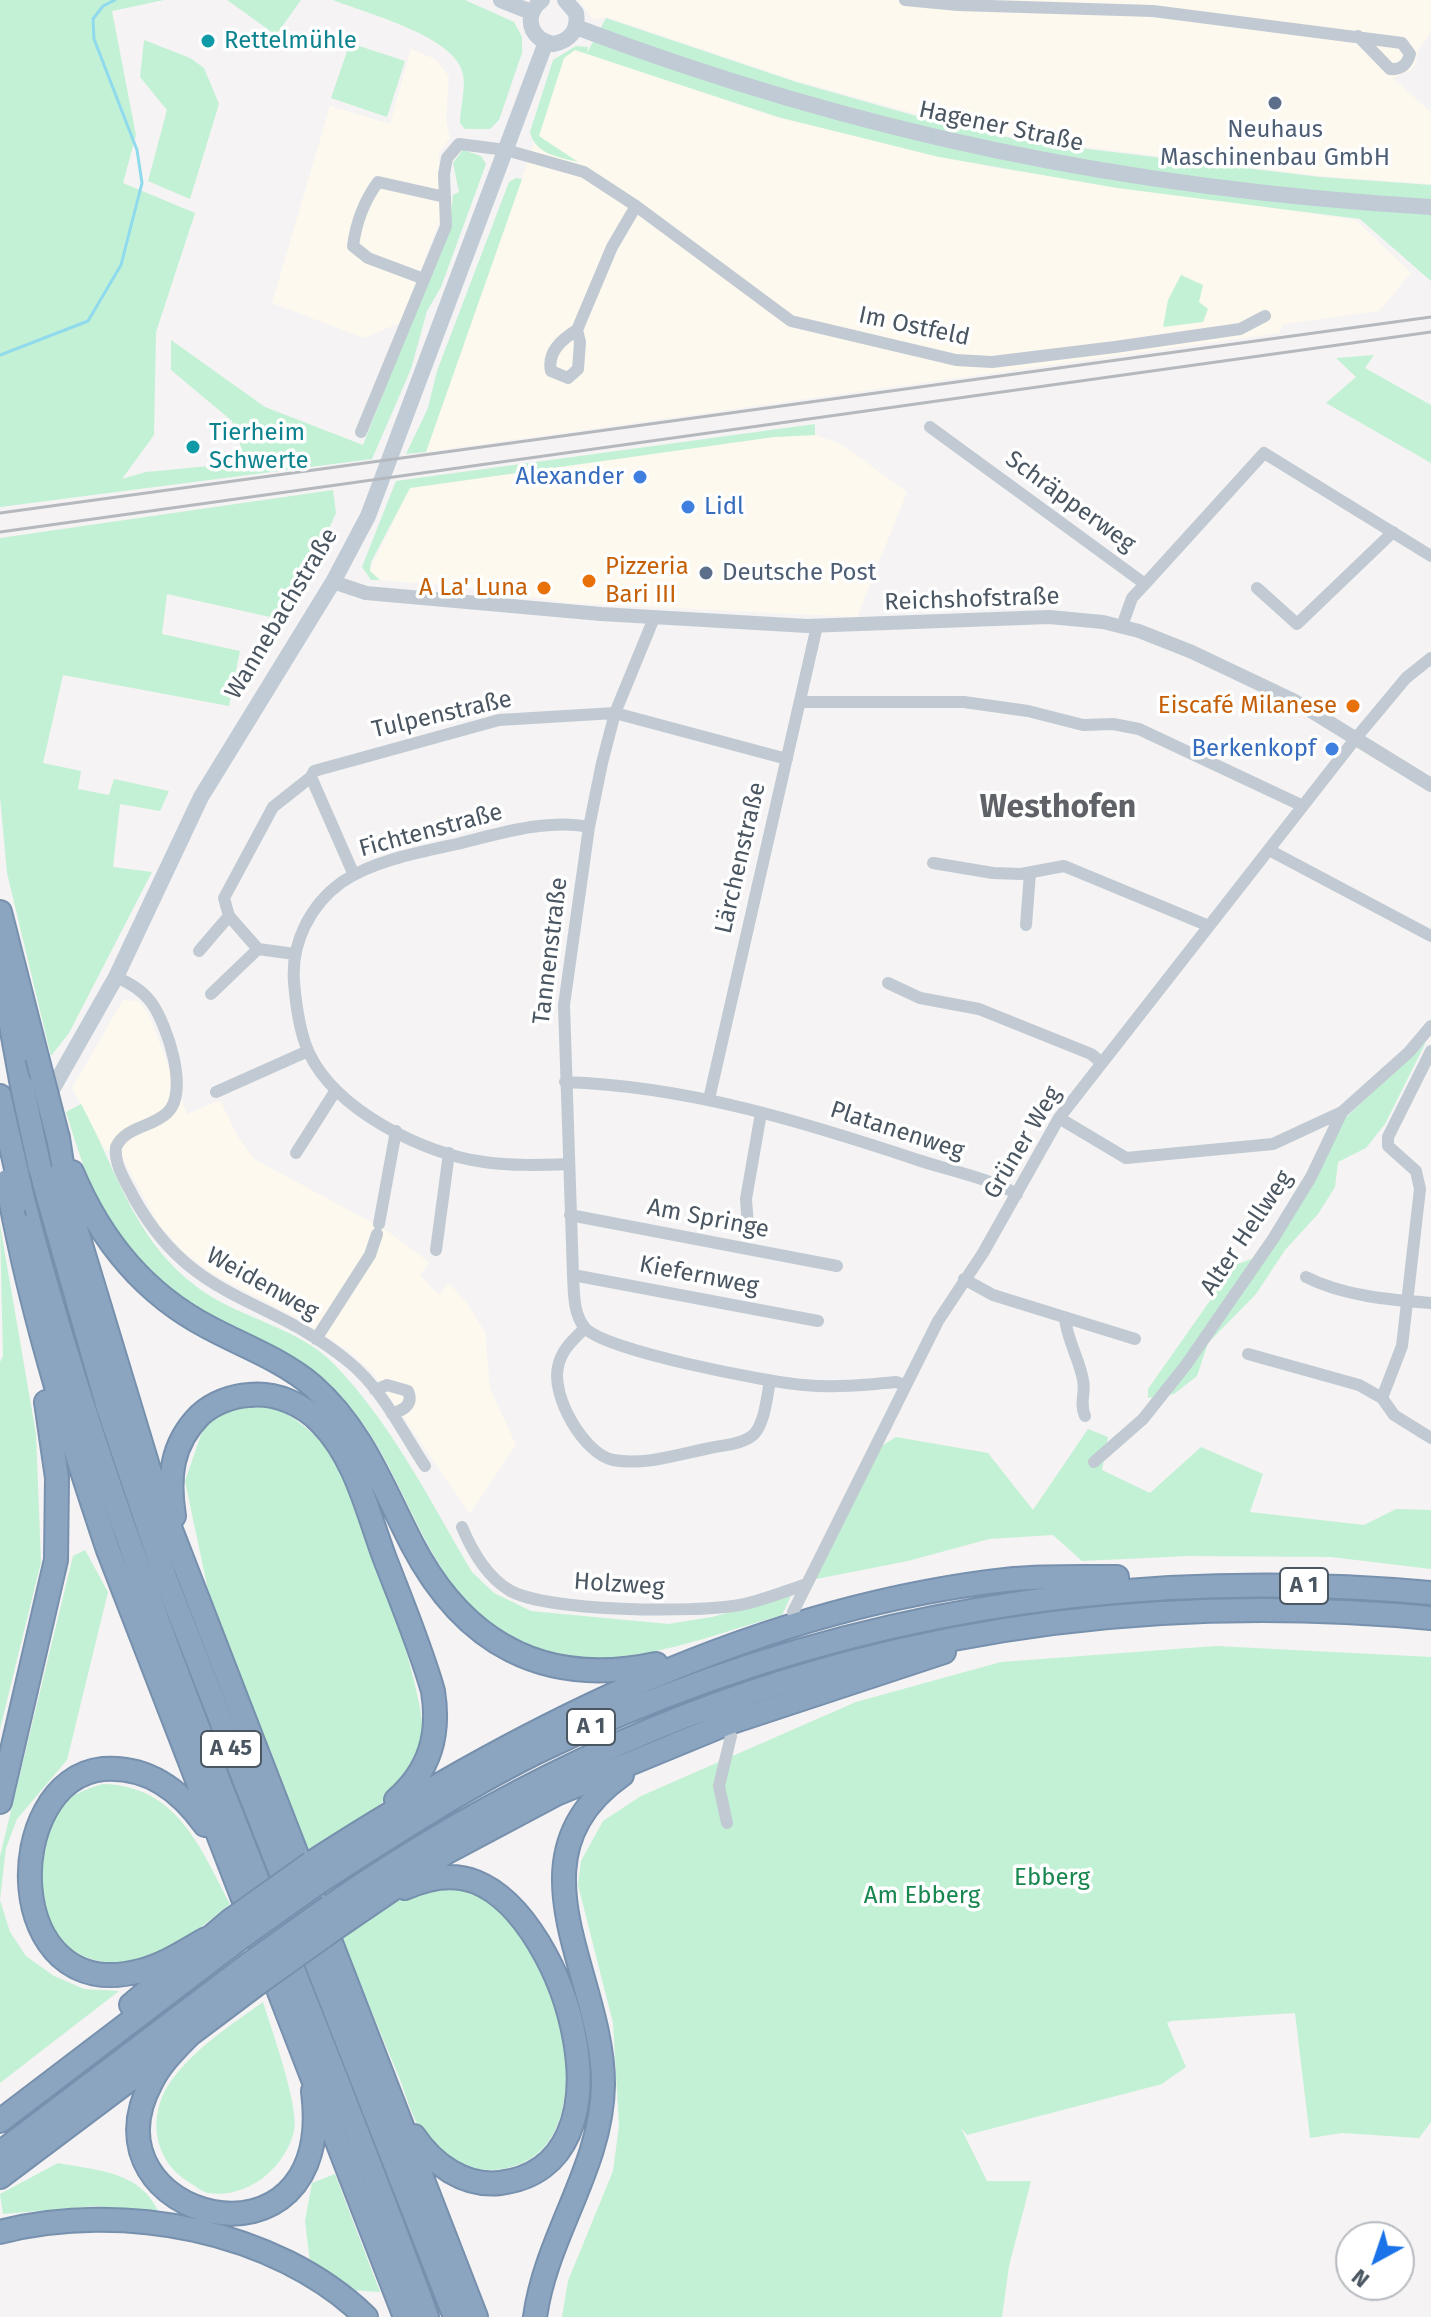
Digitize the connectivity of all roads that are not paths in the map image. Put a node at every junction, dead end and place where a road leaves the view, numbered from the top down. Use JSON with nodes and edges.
{"nodes":[{"id":1,"x":501,"y":0,"type":"edge"},
{"id":2,"x":565,"y":0,"type":"edge"},
{"id":3,"x":905,"y":0,"type":"edge"},
{"id":4,"x":536,"y":6,"type":"edge"},
{"id":5,"x":576,"y":27,"type":"junction"},
{"id":6,"x":1358,"y":36,"type":"dead end"},
{"id":7,"x":546,"y":42,"type":"junction"},
{"id":8,"x":506,"y":150,"type":"junction"},
{"id":9,"x":445,"y":197,"type":"junction"},
{"id":10,"x":636,"y":206,"type":"junction"},
{"id":11,"x":1431,"y":207,"type":"edge"},
{"id":12,"x":424,"y":279,"type":"junction"},
{"id":13,"x":1265,"y":316,"type":"dead end"},
{"id":14,"x":577,"y":330,"type":"dead end"},
{"id":15,"x":930,"y":427,"type":"dead end"},
{"id":16,"x":361,"y":432,"type":"dead end"},
{"id":17,"x":1393,"y":532,"type":"junction"},
{"id":18,"x":1431,"y":556,"type":"edge"},
{"id":19,"x":333,"y":582,"type":"junction"},
{"id":20,"x":1145,"y":584,"type":"junction"},
{"id":21,"x":1257,"y":588,"type":"dead end"},
{"id":22,"x":654,"y":618,"type":"junction"},
{"id":23,"x":817,"y":626,"type":"junction"},
{"id":24,"x":1122,"y":626,"type":"junction"},
{"id":25,"x":1431,"y":658,"type":"edge"},
{"id":26,"x":801,"y":702,"type":"junction"},
{"id":27,"x":615,"y":713,"type":"junction"},
{"id":28,"x":1356,"y":738,"type":"junction"},
{"id":29,"x":787,"y":759,"type":"junction"},
{"id":30,"x":311,"y":777,"type":"junction"},
{"id":31,"x":1431,"y":785,"type":"edge"},
{"id":32,"x":1303,"y":806,"type":"junction"},
{"id":33,"x":589,"y":827,"type":"junction"},
{"id":34,"x":1269,"y":850,"type":"junction"},
{"id":35,"x":933,"y":863,"type":"dead end"},
{"id":36,"x":1030,"y":873,"type":"junction"},
{"id":37,"x":354,"y":875,"type":"junction"},
{"id":38,"x":0,"y":912,"type":"edge"},
{"id":39,"x":229,"y":916,"type":"junction"},
{"id":40,"x":1026,"y":925,"type":"dead end"},
{"id":41,"x":1209,"y":926,"type":"junction"},
{"id":42,"x":1431,"y":936,"type":"edge"},
{"id":43,"x":258,"y":949,"type":"junction"},
{"id":44,"x":199,"y":951,"type":"dead end"},
{"id":45,"x":295,"y":954,"type":"junction"},
{"id":46,"x":0,"y":965,"type":"edge"},
{"id":47,"x":116,"y":977,"type":"junction"},
{"id":48,"x":888,"y":983,"type":"dead end"},
{"id":49,"x":211,"y":994,"type":"dead end"},
{"id":50,"x":1431,"y":1026,"type":"edge"},
{"id":51,"x":308,"y":1051,"type":"junction"},
{"id":52,"x":1431,"y":1051,"type":"edge"},
{"id":53,"x":1102,"y":1063,"type":"junction"},
{"id":54,"x":565,"y":1082,"type":"junction"},
{"id":55,"x":336,"y":1090,"type":"junction"},
{"id":56,"x":216,"y":1092,"type":"dead end"},
{"id":57,"x":709,"y":1099,"type":"junction"},
{"id":58,"x":2,"y":1106,"type":"edge"},
{"id":59,"x":1342,"y":1112,"type":"junction"},
{"id":60,"x":761,"y":1113,"type":"junction"},
{"id":61,"x":1059,"y":1118,"type":"junction"},
{"id":62,"x":396,"y":1131,"type":"junction"},
{"id":63,"x":58,"y":1138,"type":"junction"},
{"id":64,"x":0,"y":1145,"type":"edge"},
{"id":65,"x":296,"y":1153,"type":"dead end"},
{"id":66,"x":449,"y":1153,"type":"junction"},
{"id":67,"x":569,"y":1164,"type":"junction"},
{"id":68,"x":0,"y":1184,"type":"edge"},
{"id":69,"x":1017,"y":1194,"type":"junction"},
{"id":70,"x":19,"y":1209,"type":"junction"},
{"id":71,"x":570,"y":1215,"type":"junction"},
{"id":72,"x":748,"y":1227,"type":"dead end"},
{"id":73,"x":436,"y":1250,"type":"dead end"},
{"id":74,"x":837,"y":1266,"type":"dead end"},
{"id":75,"x":573,"y":1275,"type":"junction"},
{"id":76,"x":1306,"y":1277,"type":"dead end"},
{"id":77,"x":964,"y":1279,"type":"junction"},
{"id":78,"x":1409,"y":1301,"type":"junction"},
{"id":79,"x":1431,"y":1303,"type":"edge"},
{"id":80,"x":32,"y":1310,"type":"junction"},
{"id":81,"x":1065,"y":1318,"type":"junction"},
{"id":82,"x":818,"y":1321,"type":"dead end"},
{"id":83,"x":585,"y":1328,"type":"junction"},
{"id":84,"x":316,"y":1339,"type":"junction"},
{"id":85,"x":1135,"y":1339,"type":"dead end"},
{"id":86,"x":1248,"y":1354,"type":"dead end"},
{"id":87,"x":770,"y":1381,"type":"junction"},
{"id":88,"x":905,"y":1385,"type":"junction"},
{"id":89,"x":375,"y":1390,"type":"junction"},
{"id":90,"x":1382,"y":1398,"type":"junction"},
{"id":91,"x":392,"y":1414,"type":"junction"},
{"id":92,"x":1085,"y":1416,"type":"dead end"},
{"id":93,"x":1431,"y":1438,"type":"edge"},
{"id":94,"x":1094,"y":1462,"type":"dead end"},
{"id":95,"x":425,"y":1466,"type":"dead end"},
{"id":96,"x":462,"y":1527,"type":"dead end"},
{"id":97,"x":192,"y":1583,"type":"junction"},
{"id":98,"x":804,"y":1585,"type":"junction"},
{"id":99,"x":1177,"y":1585,"type":"junction"},
{"id":100,"x":1431,"y":1593,"type":"edge"},
{"id":101,"x":793,"y":1612,"type":"tunnel mouth"},
{"id":102,"x":1431,"y":1618,"type":"edge"},
{"id":103,"x":1013,"y":1627,"type":"junction"},
{"id":104,"x":712,"y":1654,"type":"junction"},
{"id":105,"x":731,"y":1736,"type":"dead end"},
{"id":106,"x":678,"y":1743,"type":"junction"},
{"id":107,"x":0,"y":1802,"type":"edge"},
{"id":108,"x":727,"y":1823,"type":"dead end"},
{"id":109,"x":353,"y":1836,"type":"junction"},
{"id":110,"x":221,"y":1847,"type":"junction"},
{"id":111,"x":315,"y":1873,"type":"junction"},
{"id":112,"x":361,"y":1910,"type":"junction"},
{"id":113,"x":333,"y":1917,"type":"junction"},
{"id":114,"x":235,"y":1929,"type":"junction"},
{"id":115,"x":206,"y":1939,"type":"junction"},
{"id":116,"x":253,"y":1974,"type":"junction"},
{"id":117,"x":195,"y":2029,"type":"junction"},
{"id":118,"x":311,"y":2070,"type":"junction"},
{"id":119,"x":383,"y":2070,"type":"junction"},
{"id":120,"x":62,"y":2074,"type":"junction"},
{"id":121,"x":0,"y":2121,"type":"edge"},
{"id":122,"x":0,"y":2153,"type":"edge"},
{"id":123,"x":0,"y":2177,"type":"edge"},
{"id":124,"x":0,"y":2232,"type":"edge"},
{"id":125,"x":366,"y":2317,"type":"edge"},
{"id":126,"x":405,"y":2317,"type":"edge"},
{"id":127,"x":427,"y":2317,"type":"edge"},
{"id":128,"x":455,"y":2317,"type":"edge"},
{"id":129,"x":476,"y":2317,"type":"edge"},
{"id":130,"x":535,"y":2317,"type":"edge"}],
"edges":[{"from":1,"to":4,"type":"main road"},
{"from":2,"to":5,"type":"main road"},
{"from":3,"to":6,"type":"street"},
{"from":4,"to":7,"type":"main road"},
{"from":5,"to":7,"type":"main road"},
{"from":5,"to":11,"type":"main road","name":"Hagener Straße"},
{"from":7,"to":8,"type":"main road","name":"Wannebachstraße"},
{"from":8,"to":9,"type":"street","name":"Im Ostfeld"},
{"from":8,"to":10,"type":"street","name":"Im Ostfeld"},
{"from":8,"to":19,"type":"main road","name":"Wannebachstraße"},
{"from":9,"to":12,"type":"street"},
{"from":9,"to":12,"type":"street"},
{"from":10,"to":13,"type":"street","name":"Im Ostfeld"},
{"from":10,"to":14,"type":"street"},
{"from":12,"to":16,"type":"street"},
{"from":15,"to":20,"type":"street","name":"Schräpperweg"},
{"from":17,"to":18,"type":"street"},
{"from":17,"to":20,"type":"street"},
{"from":17,"to":21,"type":"street"},
{"from":19,"to":22,"type":"street","name":"Reichshofstraße"},
{"from":19,"to":47,"type":"main road","name":"Wannebachstraße"},
{"from":20,"to":24,"type":"street","name":"Schräpperweg"},
{"from":22,"to":23,"type":"street","name":"Reichshofstraße"},
{"from":22,"to":27,"type":"street","name":"Tannenstraße"},
{"from":23,"to":24,"type":"street","name":"Reichshofstraße"},
{"from":23,"to":26,"type":"street","name":"Lärchenstraße"},
{"from":24,"to":28,"type":"street","name":"Reichshofstraße"},
{"from":25,"to":28,"type":"street","name":"Grüner Weg"},
{"from":26,"to":29,"type":"street","name":"Lärchenstraße"},
{"from":26,"to":32,"type":"street"},
{"from":27,"to":29,"type":"street","name":"Tulpenstraße"},
{"from":27,"to":30,"type":"street","name":"Tulpenstraße"},
{"from":27,"to":33,"type":"street","name":"Tannenstraße"},
{"from":28,"to":31,"type":"street","name":"Reichshofstraße"},
{"from":28,"to":32,"type":"street","name":"Grüner Weg"},
{"from":29,"to":57,"type":"street","name":"Lärchenstraße"},
{"from":30,"to":37,"type":"street"},
{"from":30,"to":39,"type":"street","name":"Tulpenstraße"},
{"from":32,"to":34,"type":"street","name":"Grüner Weg"},
{"from":33,"to":37,"type":"street","name":"Fichtenstraße"},
{"from":33,"to":54,"type":"street","name":"Tannenstraße"},
{"from":34,"to":41,"type":"street","name":"Grüner Weg"},
{"from":34,"to":42,"type":"street"},
{"from":35,"to":36,"type":"street"},
{"from":36,"to":40,"type":"street"},
{"from":36,"to":41,"type":"street"},
{"from":37,"to":45,"type":"street","name":"Fichtenstraße"},
{"from":38,"to":63,"type":"highway","bridge":true},
{"from":39,"to":43,"type":"street"},
{"from":39,"to":44,"type":"street"},
{"from":41,"to":53,"type":"street","name":"Grüner Weg"},
{"from":43,"to":45,"type":"street"},
{"from":43,"to":49,"type":"street"},
{"from":45,"to":51,"type":"street","name":"Fichtenstraße"},
{"from":46,"to":128,"type":"highway","number":"A 45","bridge":true},
{"from":47,"to":68,"type":"main road","name":"Wannebachstraße"},
{"from":47,"to":84,"type":"street","name":"Weidenweg"},
{"from":48,"to":53,"type":"street"},
{"from":50,"to":59,"type":"street","name":"Alter Hellweg"},
{"from":51,"to":55,"type":"street","name":"Fichtenstraße"},
{"from":51,"to":56,"type":"street"},
{"from":52,"to":78,"type":"street"},
{"from":53,"to":61,"type":"street","name":"Grüner Weg"},
{"from":54,"to":57,"type":"street","name":"Platanenweg"},
{"from":54,"to":67,"type":"street","name":"Tannenstraße"},
{"from":55,"to":62,"type":"street","name":"Fichtenstraße"},
{"from":55,"to":65,"type":"street"},
{"from":57,"to":60,"type":"street","name":"Platanenweg"},
{"from":58,"to":70,"type":"highway","number":"A 45","bridge":true},
{"from":59,"to":61,"type":"street"},
{"from":59,"to":94,"type":"street","name":"Alter Hellweg"},
{"from":60,"to":69,"type":"street","name":"Platanenweg"},
{"from":60,"to":72,"type":"street"},
{"from":61,"to":69,"type":"street","name":"Grüner Weg"},
{"from":62,"to":66,"type":"street","name":"Fichtenstraße"},
{"from":62,"to":84,"type":"street"},
{"from":63,"to":97,"type":"highway"},
{"from":63,"to":104,"type":"highway"},
{"from":64,"to":70,"type":"highway","bridge":true},
{"from":66,"to":67,"type":"street","name":"Fichtenstraße"},
{"from":66,"to":73,"type":"street"},
{"from":67,"to":71,"type":"street","name":"Tannenstraße"},
{"from":69,"to":77,"type":"street","name":"Grüner Weg"},
{"from":70,"to":80,"type":"highway"},
{"from":70,"to":127,"type":"highway","number":"A 45"},
{"from":71,"to":74,"type":"street","name":"Am Springe"},
{"from":71,"to":75,"type":"street","name":"Tannenstraße"},
{"from":75,"to":82,"type":"street","name":"Kiefernweg"},
{"from":75,"to":83,"type":"street","name":"Tannenstraße"},
{"from":76,"to":78,"type":"street"},
{"from":77,"to":81,"type":"street"},
{"from":77,"to":88,"type":"street","name":"Grüner Weg"},
{"from":78,"to":79,"type":"street"},
{"from":78,"to":90,"type":"street"},
{"from":80,"to":107,"type":"highway"},
{"from":80,"to":110,"type":"highway"},
{"from":81,"to":85,"type":"street"},
{"from":81,"to":92,"type":"street"},
{"from":83,"to":87,"type":"street"},
{"from":83,"to":87,"type":"street"},
{"from":84,"to":89,"type":"street","name":"Weidenweg"},
{"from":86,"to":90,"type":"street"},
{"from":87,"to":88,"type":"street"},
{"from":88,"to":98,"type":"street","name":"Grüner Weg"},
{"from":89,"to":91,"type":"street","name":"Weidenweg"},
{"from":89,"to":91,"type":"street"},
{"from":90,"to":93,"type":"street"},
{"from":91,"to":95,"type":"street","name":"Weidenweg"},
{"from":96,"to":98,"type":"street","name":"Holzweg"},
{"from":97,"to":109,"type":"highway"},
{"from":97,"to":119,"type":"highway"},
{"from":98,"to":101,"type":"street","name":"Grüner Weg"},
{"from":99,"to":100,"type":"highway","number":"A 1"},
{"from":99,"to":104,"type":"highway"},
{"from":99,"to":111,"type":"highway","number":"A 1"},
{"from":102,"to":103,"type":"highway","number":"A 1"},
{"from":103,"to":106,"type":"highway"},
{"from":103,"to":113,"type":"highway","number":"A 1"},
{"from":104,"to":109,"type":"highway"},
{"from":105,"to":108,"type":"street"},
{"from":106,"to":112,"type":"highway"},
{"from":106,"to":130,"type":"highway"},
{"from":109,"to":111,"type":"highway"},
{"from":110,"to":115,"type":"highway"},
{"from":110,"to":118,"type":"highway"},
{"from":111,"to":114,"type":"highway","number":"A 1","bridge":true},
{"from":112,"to":113,"type":"highway"},
{"from":112,"to":119,"type":"highway"},
{"from":113,"to":116,"type":"highway","number":"A 1","bridge":true},
{"from":114,"to":115,"type":"highway"},
{"from":114,"to":120,"type":"highway","number":"A 1"},
{"from":115,"to":120,"type":"highway"},
{"from":116,"to":117,"type":"highway"},
{"from":116,"to":122,"type":"highway","number":"A 1"},
{"from":117,"to":118,"type":"highway"},
{"from":117,"to":123,"type":"highway"},
{"from":118,"to":126,"type":"highway"},
{"from":119,"to":129,"type":"highway"},
{"from":120,"to":121,"type":"highway","number":"A 1"},
{"from":124,"to":125,"type":"highway"}]}
